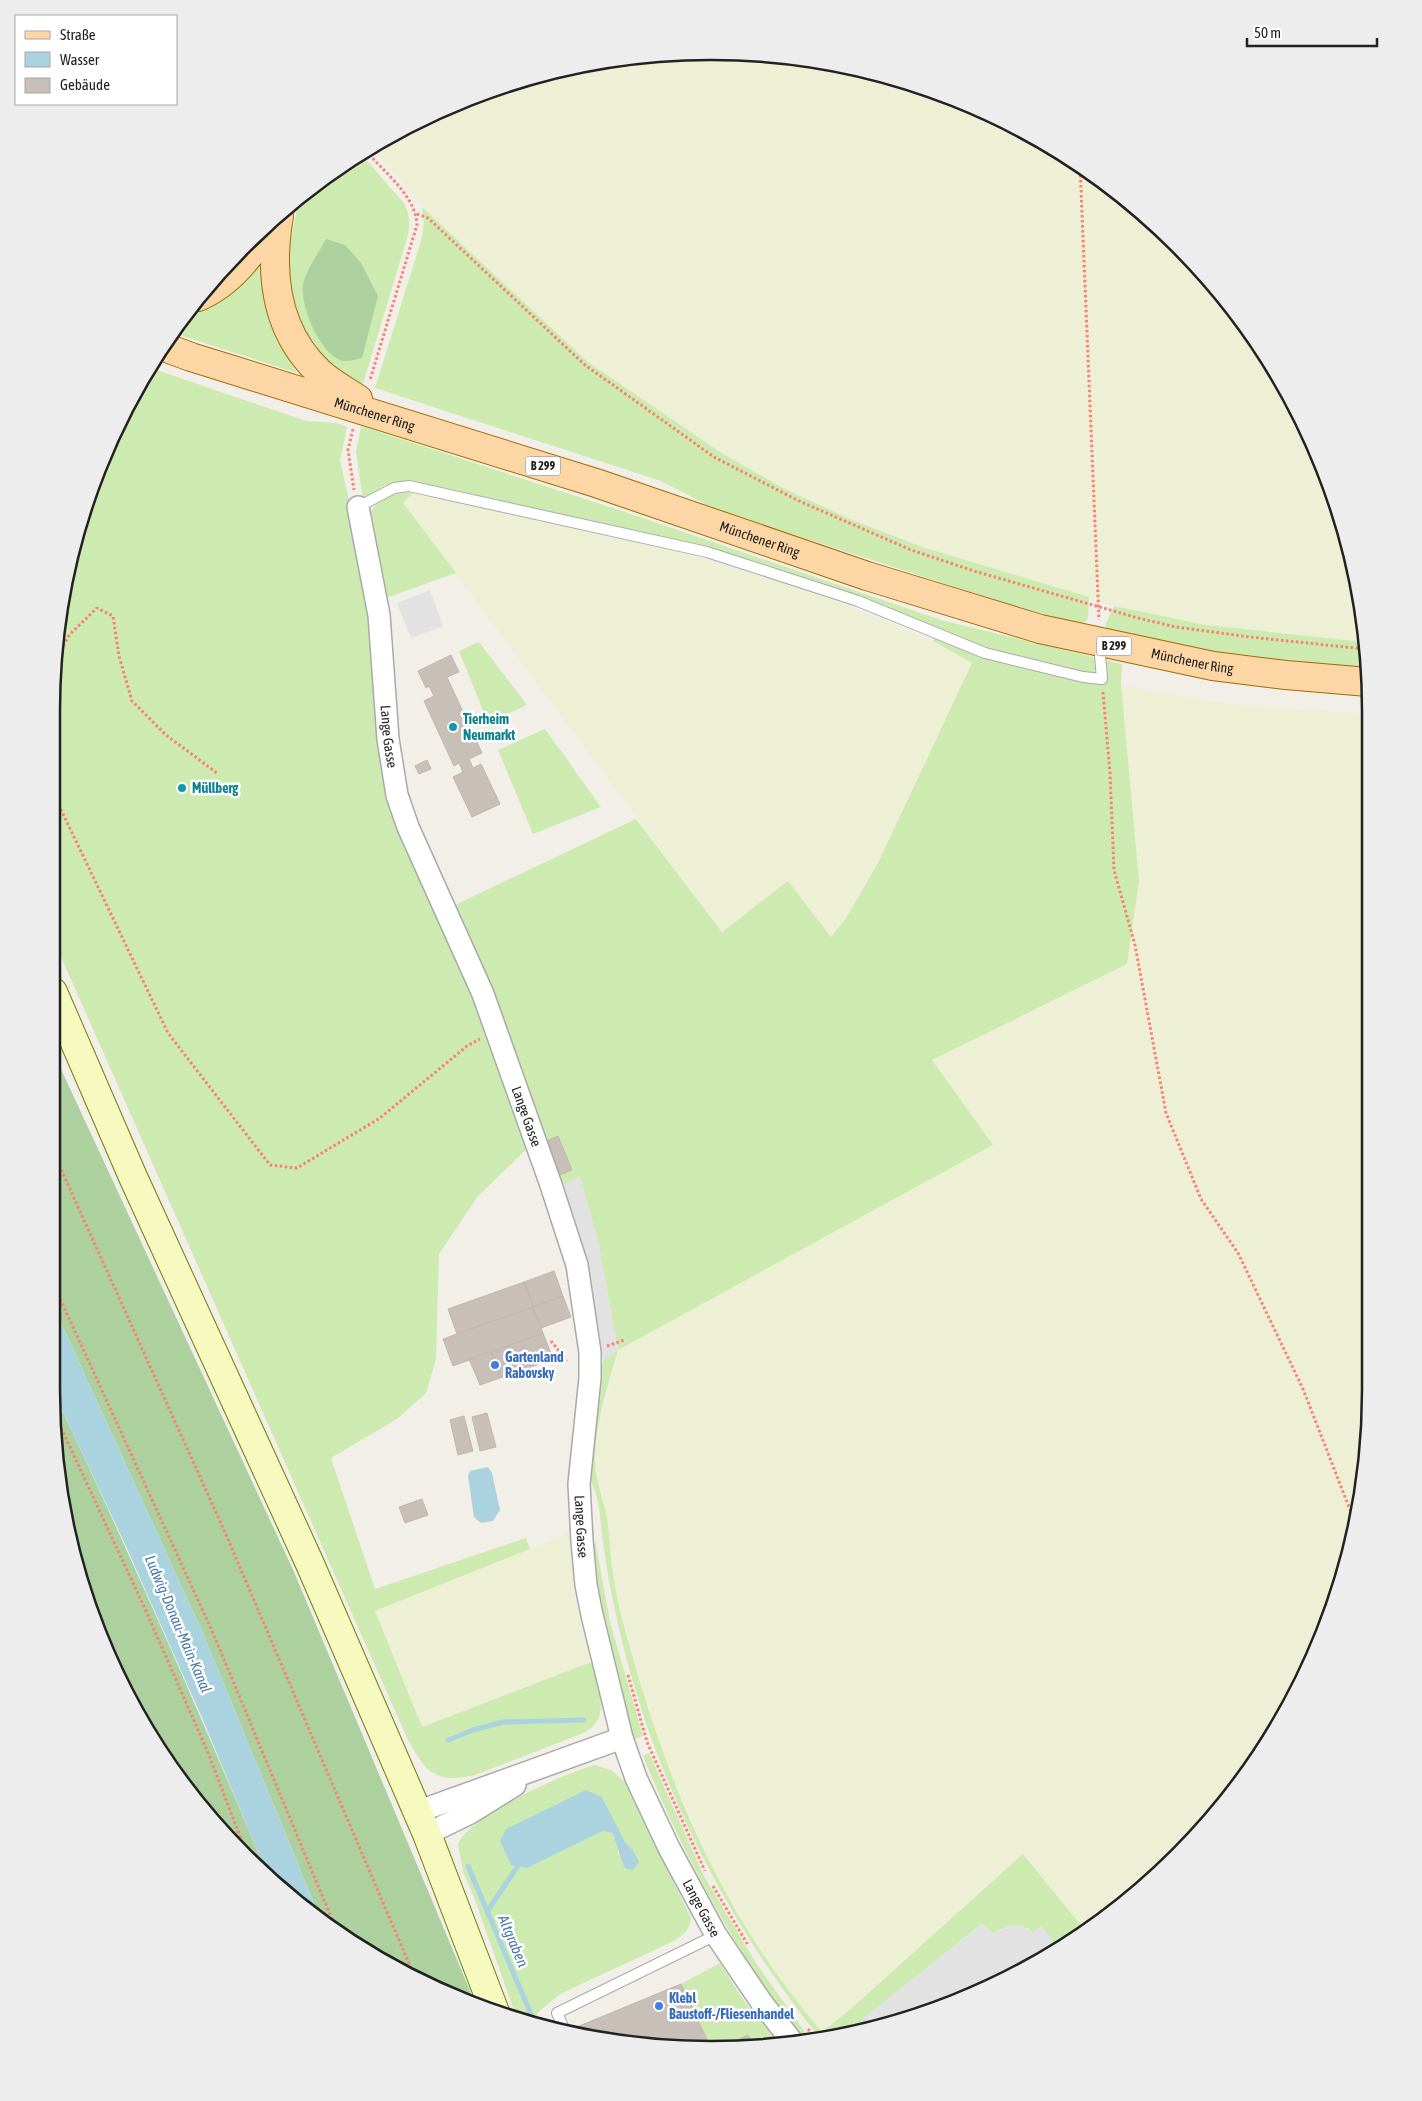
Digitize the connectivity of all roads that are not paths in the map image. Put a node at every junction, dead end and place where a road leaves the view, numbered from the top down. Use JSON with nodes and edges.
{"nodes":[{"id":1,"x":278,"y":226,"type":"edge"},
{"id":2,"x":255,"y":247,"type":"edge"},
{"id":3,"x":220,"y":285,"type":"edge"},
{"id":4,"x":170,"y":349,"type":"edge"},
{"id":5,"x":168,"y":352,"type":"edge"},
{"id":6,"x":190,"y":357,"type":"junction"},
{"id":7,"x":385,"y":416,"type":"junction"},
{"id":8,"x":358,"y":507,"type":"joint"},
{"id":9,"x":1099,"y":643,"type":"junction"},
{"id":10,"x":1361,"y":681,"type":"edge"},
{"id":11,"x":60,"y":1008,"type":"edge"},
{"id":12,"x":622,"y":1738,"type":"junction"},
{"id":13,"x":422,"y":1823,"type":"junction"},
{"id":14,"x":716,"y":1935,"type":"junction"},
{"id":15,"x":491,"y":2002,"type":"edge"},
{"id":16,"x":561,"y":2023,"type":"edge"},
{"id":17,"x":798,"y":2032,"type":"edge"}],
"edges":[{"from":1,"to":7,"type":"main road"},
{"from":2,"to":3,"type":"main road"},
{"from":4,"to":6,"type":"main road","name":"Münchener Ring","number":"B 299"},
{"from":5,"to":6,"type":"main road"},
{"from":6,"to":7,"type":"main road","name":"Münchener Ring","number":"B 299"},
{"from":7,"to":9,"type":"main road","name":"Münchener Ring","number":"B 299"},
{"from":8,"to":9,"type":"lane"},
{"from":8,"to":12,"type":"street","name":"Lange Gasse"},
{"from":9,"to":10,"type":"main road","name":"Münchener Ring","number":"B 299"},
{"from":11,"to":13,"type":"main road"},
{"from":12,"to":13,"type":"street"},
{"from":12,"to":14,"type":"street","name":"Lange Gasse"},
{"from":13,"to":15,"type":"main road"},
{"from":14,"to":16,"type":"lane"},
{"from":14,"to":17,"type":"street","name":"Lange Gasse"}]}
